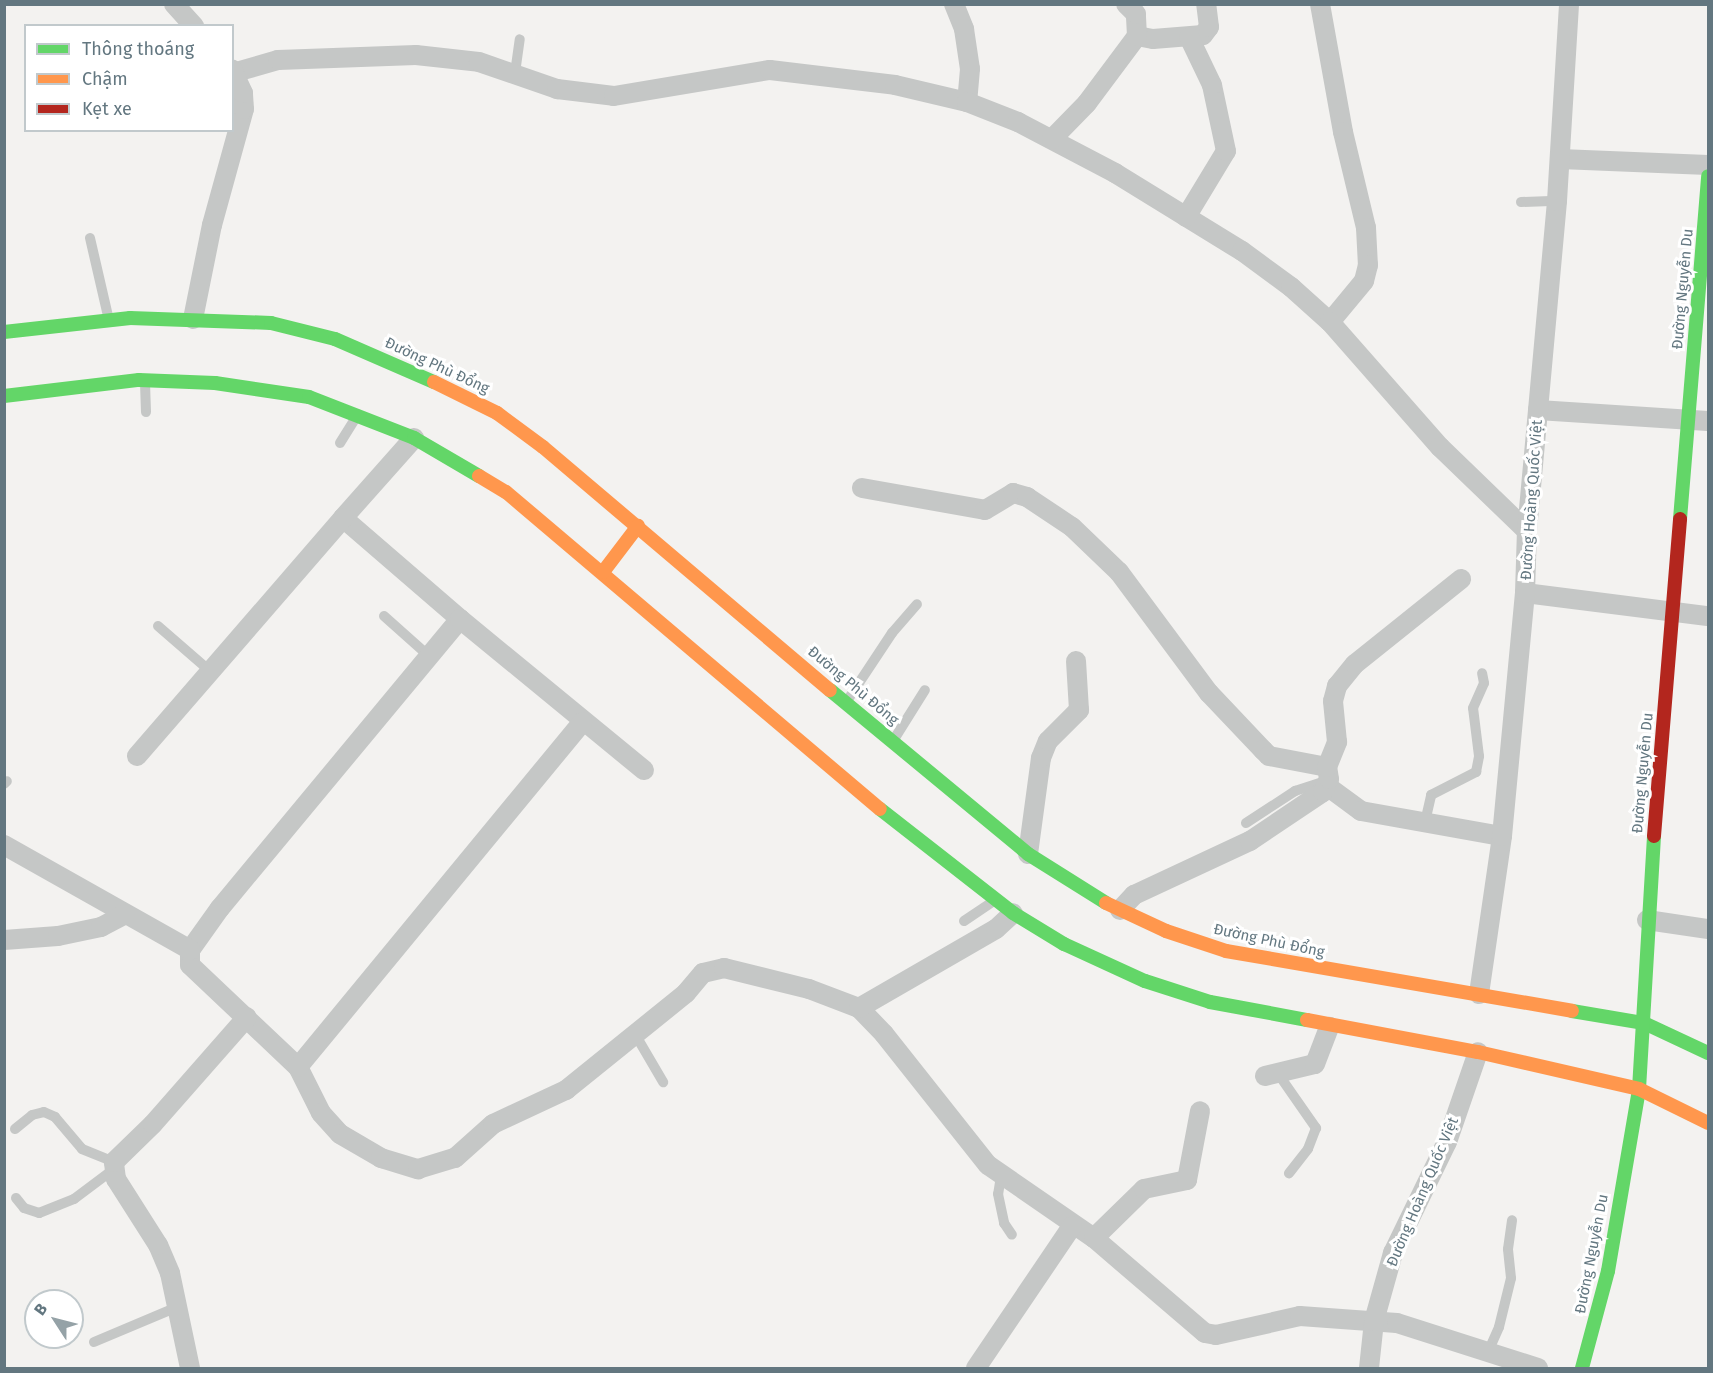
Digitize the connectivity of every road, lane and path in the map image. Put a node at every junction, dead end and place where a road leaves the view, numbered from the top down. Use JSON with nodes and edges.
{"nodes":[{"id":1,"x":174,"y":4,"type":"edge"},
{"id":2,"x":954,"y":4,"type":"edge"},
{"id":3,"x":1126,"y":4,"type":"edge"},
{"id":4,"x":1206,"y":4,"type":"edge"},
{"id":5,"x":1320,"y":4,"type":"edge"},
{"id":6,"x":1569,"y":4,"type":"edge"},
{"id":7,"x":192,"y":24,"type":"edge"},
{"id":8,"x":1137,"y":36,"type":"junction"},
{"id":9,"x":1189,"y":37,"type":"junction"},
{"id":10,"x":520,"y":39,"type":"dead end"},
{"id":11,"x":234,"y":70,"type":"edge"},
{"id":12,"x":515,"y":73,"type":"junction"},
{"id":13,"x":967,"y":102,"type":"junction"},
{"id":14,"x":1052,"y":140,"type":"junction"},
{"id":15,"x":1560,"y":159,"type":"junction"},
{"id":16,"x":1708,"y":165,"type":"edge"},
{"id":17,"x":1708,"y":176,"type":"edge"},
{"id":18,"x":1557,"y":201,"type":"junction"},
{"id":19,"x":1521,"y":202,"type":"dead end"},
{"id":20,"x":1186,"y":217,"type":"junction"},
{"id":21,"x":90,"y":238,"type":"dead end"},
{"id":22,"x":193,"y":319,"type":"junction"},
{"id":23,"x":109,"y":320,"type":"junction"},
{"id":24,"x":1330,"y":322,"type":"junction"},
{"id":25,"x":4,"y":332,"type":"edge"},
{"id":26,"x":145,"y":380,"type":"junction"},
{"id":27,"x":4,"y":396,"type":"edge"},
{"id":28,"x":1538,"y":410,"type":"junction"},
{"id":29,"x":146,"y":412,"type":"dead end"},
{"id":30,"x":358,"y":414,"type":"junction"},
{"id":31,"x":1688,"y":420,"type":"junction"},
{"id":32,"x":1708,"y":422,"type":"edge"},
{"id":33,"x":414,"y":438,"type":"junction"},
{"id":34,"x":340,"y":443,"type":"dead end"},
{"id":35,"x":862,"y":488,"type":"dead end"},
{"id":36,"x":344,"y":518,"type":"junction"},
{"id":37,"x":638,"y":526,"type":"junction"},
{"id":38,"x":1527,"y":531,"type":"junction"},
{"id":39,"x":603,"y":572,"type":"junction"},
{"id":40,"x":1461,"y":579,"type":"dead end"},
{"id":41,"x":1525,"y":593,"type":"junction"},
{"id":42,"x":917,"y":604,"type":"dead end"},
{"id":43,"x":1673,"y":608,"type":"junction"},
{"id":44,"x":384,"y":616,"type":"dead end"},
{"id":45,"x":1708,"y":616,"type":"edge"},
{"id":46,"x":460,"y":619,"type":"junction"},
{"id":47,"x":158,"y":626,"type":"dead end"},
{"id":48,"x":430,"y":657,"type":"junction"},
{"id":49,"x":1076,"y":661,"type":"dead end"},
{"id":50,"x":210,"y":671,"type":"junction"},
{"id":51,"x":1482,"y":673,"type":"dead end"},
{"id":52,"x":925,"y":690,"type":"dead end"},
{"id":53,"x":847,"y":702,"type":"junction"},
{"id":54,"x":582,"y":722,"type":"junction"},
{"id":55,"x":893,"y":741,"type":"junction"},
{"id":56,"x":137,"y":756,"type":"dead end"},
{"id":57,"x":644,"y":770,"type":"dead end"},
{"id":58,"x":1328,"y":777,"type":"junction"},
{"id":59,"x":1425,"y":822,"type":"junction"},
{"id":60,"x":1246,"y":823,"type":"dead end"},
{"id":61,"x":1502,"y":836,"type":"junction"},
{"id":62,"x":4,"y":845,"type":"edge"},
{"id":63,"x":1028,"y":854,"type":"junction"},
{"id":64,"x":995,"y":900,"type":"junction"},
{"id":65,"x":1120,"y":910,"type":"junction"},
{"id":66,"x":1013,"y":913,"type":"junction"},
{"id":67,"x":125,"y":914,"type":"junction"},
{"id":68,"x":1647,"y":920,"type":"junction"},
{"id":69,"x":964,"y":921,"type":"dead end"},
{"id":70,"x":1708,"y":928,"type":"edge"},
{"id":71,"x":4,"y":940,"type":"edge"},
{"id":72,"x":190,"y":950,"type":"junction"},
{"id":73,"x":1479,"y":994,"type":"junction"},
{"id":74,"x":859,"y":1008,"type":"junction"},
{"id":75,"x":247,"y":1017,"type":"junction"},
{"id":76,"x":1644,"y":1023,"type":"junction"},
{"id":77,"x":1329,"y":1027,"type":"junction"},
{"id":78,"x":635,"y":1034,"type":"junction"},
{"id":79,"x":1478,"y":1052,"type":"junction"},
{"id":80,"x":1708,"y":1053,"type":"edge"},
{"id":81,"x":298,"y":1067,"type":"junction"},
{"id":82,"x":1272,"y":1076,"type":"joint"},
{"id":83,"x":663,"y":1082,"type":"dead end"},
{"id":84,"x":1639,"y":1089,"type":"junction"},
{"id":85,"x":1200,"y":1111,"type":"dead end"},
{"id":86,"x":1708,"y":1123,"type":"edge"},
{"id":87,"x":15,"y":1129,"type":"dead end"},
{"id":88,"x":114,"y":1165,"type":"junction"},
{"id":89,"x":1289,"y":1173,"type":"dead end"},
{"id":90,"x":1001,"y":1176,"type":"junction"},
{"id":91,"x":16,"y":1198,"type":"dead end"},
{"id":92,"x":1512,"y":1220,"type":"dead end"},
{"id":93,"x":1072,"y":1226,"type":"junction"},
{"id":94,"x":1012,"y":1235,"type":"dead end"},
{"id":95,"x":1094,"y":1238,"type":"junction"},
{"id":96,"x":175,"y":1308,"type":"junction"},
{"id":97,"x":1374,"y":1322,"type":"junction"},
{"id":98,"x":94,"y":1342,"type":"dead end"},
{"id":99,"x":1488,"y":1352,"type":"junction"},
{"id":100,"x":190,"y":1368,"type":"edge"},
{"id":101,"x":976,"y":1368,"type":"edge"},
{"id":102,"x":1369,"y":1368,"type":"edge"},
{"id":103,"x":1538,"y":1368,"type":"edge"},
{"id":104,"x":1582,"y":1368,"type":"edge"}],
"edges":[{"from":1,"to":7,"type":"street"},
{"from":2,"to":13,"type":"street"},
{"from":3,"to":8,"type":"street"},
{"from":4,"to":9,"type":"street"},
{"from":5,"to":24,"type":"street"},
{"from":6,"to":15,"type":"street","name":"Đường Hoàng Quốc Việt"},
{"from":8,"to":9,"type":"street"},
{"from":8,"to":14,"type":"street"},
{"from":9,"to":20,"type":"street"},
{"from":10,"to":12,"type":"lane"},
{"from":11,"to":12,"type":"street"},
{"from":11,"to":22,"type":"street"},
{"from":12,"to":13,"type":"street"},
{"from":13,"to":14,"type":"street"},
{"from":14,"to":20,"type":"street"},
{"from":15,"to":16,"type":"street"},
{"from":15,"to":18,"type":"street","name":"Đường Hoàng Quốc Việt"},
{"from":17,"to":31,"type":"main road","name":"Đường Nguyễn Du"},
{"from":18,"to":19,"type":"lane"},
{"from":18,"to":28,"type":"street","name":"Đường Hoàng Quốc Việt"},
{"from":20,"to":24,"type":"street"},
{"from":21,"to":23,"type":"lane"},
{"from":22,"to":23,"type":"main road","name":"Đường Phù Đổng"},
{"from":22,"to":37,"type":"main road","name":"Đường Phù Đổng"},
{"from":23,"to":25,"type":"main road","name":"Đường Phù Đổng"},
{"from":24,"to":38,"type":"street"},
{"from":26,"to":27,"type":"main road"},
{"from":26,"to":29,"type":"lane"},
{"from":26,"to":30,"type":"main road"},
{"from":28,"to":31,"type":"street"},
{"from":28,"to":38,"type":"street","name":"Đường Hoàng Quốc Việt"},
{"from":30,"to":33,"type":"main road"},
{"from":30,"to":34,"type":"lane"},
{"from":31,"to":32,"type":"street"},
{"from":31,"to":43,"type":"main road","name":"Đường Nguyễn Du"},
{"from":33,"to":36,"type":"street"},
{"from":33,"to":39,"type":"main road"},
{"from":35,"to":58,"type":"street"},
{"from":36,"to":46,"type":"street"},
{"from":36,"to":50,"type":"street"},
{"from":37,"to":39,"type":"main road"},
{"from":37,"to":53,"type":"main road","name":"Đường Phù Đổng"},
{"from":38,"to":41,"type":"street","name":"Đường Hoàng Quốc Việt"},
{"from":39,"to":64,"type":"main road"},
{"from":40,"to":58,"type":"street"},
{"from":41,"to":43,"type":"street"},
{"from":41,"to":61,"type":"street","name":"Đường Hoàng Quốc Việt"},
{"from":42,"to":53,"type":"lane"},
{"from":43,"to":45,"type":"street"},
{"from":43,"to":68,"type":"main road","name":"Đường Nguyễn Du"},
{"from":44,"to":48,"type":"lane"},
{"from":46,"to":48,"type":"street"},
{"from":46,"to":54,"type":"street"},
{"from":47,"to":50,"type":"lane"},
{"from":48,"to":72,"type":"street"},
{"from":49,"to":63,"type":"street"},
{"from":50,"to":56,"type":"street"},
{"from":51,"to":59,"type":"lane"},
{"from":52,"to":55,"type":"lane"},
{"from":53,"to":55,"type":"main road","name":"Đường Phù Đổng"},
{"from":54,"to":57,"type":"street"},
{"from":54,"to":81,"type":"street"},
{"from":55,"to":63,"type":"main road","name":"Đường Phù Đổng"},
{"from":58,"to":59,"type":"street"},
{"from":58,"to":60,"type":"lane"},
{"from":58,"to":65,"type":"street"},
{"from":59,"to":61,"type":"street"},
{"from":61,"to":73,"type":"street","name":"Đường Hoàng Quốc Việt"},
{"from":62,"to":67,"type":"street"},
{"from":63,"to":65,"type":"main road","name":"Đường Phù Đổng"},
{"from":64,"to":66,"type":"main road"},
{"from":64,"to":69,"type":"lane"},
{"from":65,"to":73,"type":"main road","name":"Đường Phù Đổng"},
{"from":66,"to":74,"type":"street"},
{"from":66,"to":77,"type":"main road"},
{"from":67,"to":71,"type":"street"},
{"from":67,"to":72,"type":"street"},
{"from":68,"to":70,"type":"street"},
{"from":68,"to":76,"type":"main road","name":"Đường Nguyễn Du"},
{"from":72,"to":75,"type":"street"},
{"from":73,"to":76,"type":"main road","name":"Đường Phù Đổng"},
{"from":74,"to":78,"type":"street"},
{"from":74,"to":90,"type":"street"},
{"from":75,"to":81,"type":"street"},
{"from":75,"to":88,"type":"street"},
{"from":76,"to":80,"type":"main road","name":"Đường Phù Đổng"},
{"from":76,"to":84,"type":"main road","name":"Đường Nguyễn Du"},
{"from":77,"to":79,"type":"main road"},
{"from":77,"to":82,"type":"street"},
{"from":78,"to":81,"type":"street"},
{"from":78,"to":83,"type":"lane"},
{"from":79,"to":84,"type":"main road"},
{"from":79,"to":97,"type":"street","name":"Đường Hoàng Quốc Việt"},
{"from":82,"to":89,"type":"lane"},
{"from":84,"to":86,"type":"main road"},
{"from":84,"to":104,"type":"main road","name":"Đường Nguyễn Du"},
{"from":85,"to":95,"type":"street"},
{"from":87,"to":88,"type":"lane"},
{"from":88,"to":91,"type":"lane"},
{"from":88,"to":96,"type":"street"},
{"from":90,"to":93,"type":"street"},
{"from":90,"to":94,"type":"lane"},
{"from":92,"to":99,"type":"lane"},
{"from":93,"to":95,"type":"street"},
{"from":93,"to":101,"type":"street"},
{"from":95,"to":97,"type":"street"},
{"from":96,"to":98,"type":"lane"},
{"from":96,"to":100,"type":"street"},
{"from":97,"to":99,"type":"street"},
{"from":97,"to":102,"type":"street","name":"Đường Hoàng Quốc Việt"},
{"from":99,"to":103,"type":"street"}]}
